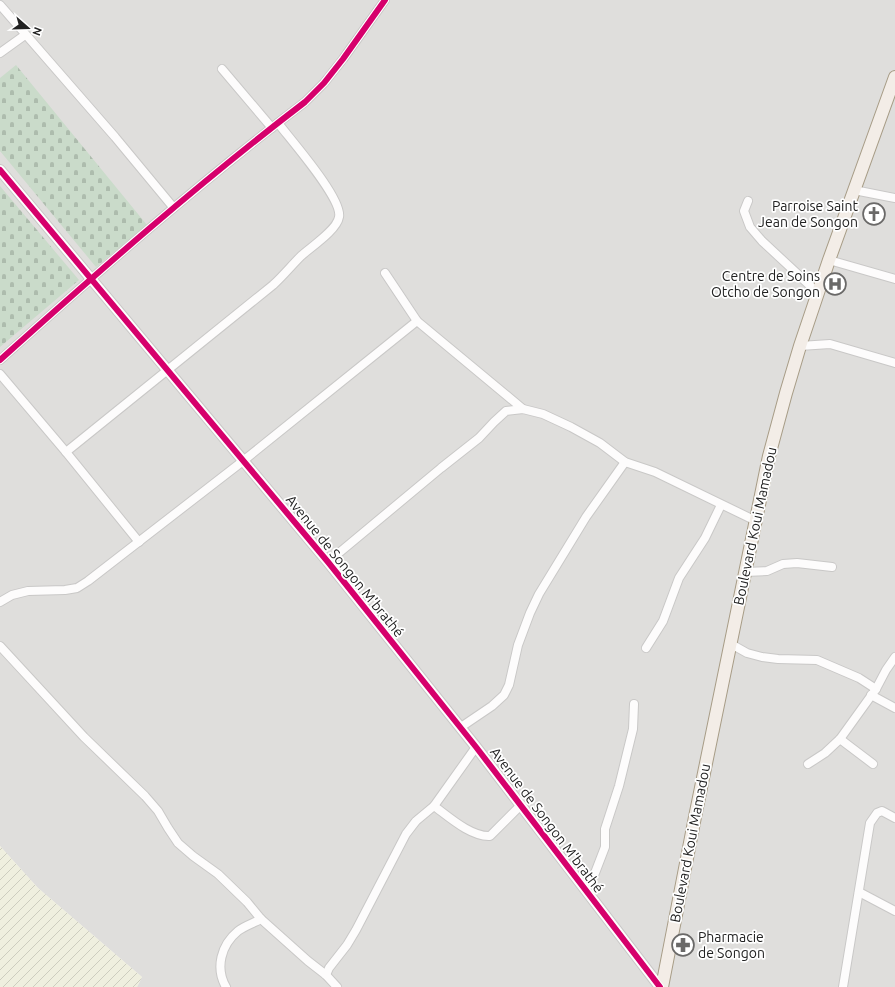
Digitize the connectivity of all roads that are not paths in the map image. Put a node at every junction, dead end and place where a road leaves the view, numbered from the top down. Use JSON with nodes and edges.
{"nodes":[{"id":1,"x":385,"y":0,"type":"edge"},
{"id":2,"x":0,"y":5,"type":"edge"},
{"id":3,"x":25,"y":35,"type":"junction"},
{"id":4,"x":0,"y":53,"type":"edge"},
{"id":5,"x":222,"y":69,"type":"dead end"},
{"id":6,"x":895,"y":78,"type":"edge"},
{"id":7,"x":275,"y":125,"type":"junction"},
{"id":8,"x":0,"y":170,"type":"edge"},
{"id":9,"x":854,"y":190,"type":"junction"},
{"id":10,"x":895,"y":198,"type":"edge"},
{"id":11,"x":748,"y":201,"type":"dead end"},
{"id":12,"x":173,"y":207,"type":"junction"},
{"id":13,"x":829,"y":260,"type":"junction"},
{"id":14,"x":385,"y":273,"type":"dead end"},
{"id":15,"x":90,"y":278,"type":"junction"},
{"id":16,"x":895,"y":279,"type":"edge"},
{"id":17,"x":818,"y":293,"type":"junction"},
{"id":18,"x":417,"y":321,"type":"junction"},
{"id":19,"x":800,"y":346,"type":"junction"},
{"id":20,"x":0,"y":360,"type":"edge"},
{"id":21,"x":895,"y":363,"type":"edge"},
{"id":22,"x":168,"y":371,"type":"junction"},
{"id":23,"x":0,"y":374,"type":"edge"},
{"id":24,"x":523,"y":409,"type":"junction"},
{"id":25,"x":66,"y":452,"type":"junction"},
{"id":26,"x":243,"y":461,"type":"junction"},
{"id":27,"x":625,"y":462,"type":"junction"},
{"id":28,"x":721,"y":505,"type":"junction"},
{"id":29,"x":756,"y":521,"type":"junction"},
{"id":30,"x":139,"y":542,"type":"junction"},
{"id":31,"x":328,"y":562,"type":"junction"},
{"id":32,"x":832,"y":567,"type":"dead end"},
{"id":33,"x":745,"y":572,"type":"junction"},
{"id":34,"x":0,"y":602,"type":"edge"},
{"id":35,"x":731,"y":644,"type":"junction"},
{"id":36,"x":0,"y":646,"type":"edge"},
{"id":37,"x":646,"y":648,"type":"dead end"},
{"id":38,"x":895,"y":657,"type":"edge"},
{"id":39,"x":874,"y":692,"type":"junction"},
{"id":40,"x":634,"y":704,"type":"dead end"},
{"id":41,"x":895,"y":708,"type":"edge"},
{"id":42,"x":461,"y":727,"type":"junction"},
{"id":43,"x":840,"y":739,"type":"junction"},
{"id":44,"x":476,"y":747,"type":"junction"},
{"id":45,"x":808,"y":764,"type":"dead end"},
{"id":46,"x":873,"y":764,"type":"dead end"},
{"id":47,"x":522,"y":805,"type":"junction"},
{"id":48,"x":434,"y":806,"type":"junction"},
{"id":49,"x":895,"y":818,"type":"edge"},
{"id":50,"x":583,"y":886,"type":"junction"},
{"id":51,"x":859,"y":892,"type":"junction"},
{"id":52,"x":895,"y":911,"type":"edge"},
{"id":53,"x":261,"y":919,"type":"junction"},
{"id":54,"x":326,"y":975,"type":"junction"},
{"id":55,"x":226,"y":987,"type":"edge"},
{"id":56,"x":337,"y":987,"type":"edge"},
{"id":57,"x":661,"y":987,"type":"edge"},
{"id":58,"x":843,"y":987,"type":"edge"}],
"edges":[{"from":1,"to":7,"type":"street"},
{"from":2,"to":3,"type":"street"},
{"from":3,"to":4,"type":"street"},
{"from":3,"to":12,"type":"street"},
{"from":5,"to":7,"type":"street"},
{"from":6,"to":9,"type":"main road","name":"Boulevard Koui Mamadou"},
{"from":7,"to":12,"type":"street"},
{"from":7,"to":22,"type":"street"},
{"from":8,"to":15,"type":"street","name":"Avenue de Songon M'brathé"},
{"from":9,"to":10,"type":"street"},
{"from":9,"to":13,"type":"main road","name":"Boulevard Koui Mamadou"},
{"from":11,"to":17,"type":"street"},
{"from":12,"to":15,"type":"street"},
{"from":13,"to":16,"type":"street"},
{"from":13,"to":17,"type":"main road","name":"Boulevard Koui Mamadou"},
{"from":14,"to":18,"type":"street"},
{"from":15,"to":20,"type":"street"},
{"from":15,"to":22,"type":"street","name":"Avenue de Songon M'brathé"},
{"from":17,"to":19,"type":"main road","name":"Boulevard Koui Mamadou"},
{"from":18,"to":24,"type":"street"},
{"from":18,"to":26,"type":"street"},
{"from":19,"to":21,"type":"street"},
{"from":19,"to":29,"type":"main road","name":"Boulevard Koui Mamadou"},
{"from":22,"to":25,"type":"street"},
{"from":22,"to":26,"type":"street","name":"Avenue de Songon M'brathé"},
{"from":23,"to":25,"type":"street"},
{"from":24,"to":27,"type":"street"},
{"from":24,"to":31,"type":"street"},
{"from":25,"to":30,"type":"street"},
{"from":26,"to":30,"type":"street"},
{"from":26,"to":31,"type":"street","name":"Avenue de Songon M'brathé"},
{"from":27,"to":28,"type":"street"},
{"from":27,"to":42,"type":"street"},
{"from":28,"to":29,"type":"street"},
{"from":28,"to":37,"type":"street"},
{"from":29,"to":33,"type":"main road","name":"Boulevard Koui Mamadou"},
{"from":30,"to":34,"type":"street"},
{"from":31,"to":42,"type":"street","name":"Avenue de Songon M'brathé"},
{"from":32,"to":33,"type":"street"},
{"from":33,"to":35,"type":"main road","name":"Boulevard Koui Mamadou"},
{"from":35,"to":39,"type":"street"},
{"from":35,"to":57,"type":"main road","name":"Boulevard Koui Mamadou"},
{"from":36,"to":53,"type":"street"},
{"from":38,"to":39,"type":"street"},
{"from":39,"to":41,"type":"street"},
{"from":39,"to":43,"type":"street"},
{"from":40,"to":50,"type":"street"},
{"from":42,"to":44,"type":"street","name":"Avenue de Songon M'brathé"},
{"from":43,"to":45,"type":"street"},
{"from":43,"to":46,"type":"street"},
{"from":44,"to":47,"type":"street","name":"Avenue de Songon M'brathé"},
{"from":44,"to":48,"type":"street"},
{"from":47,"to":48,"type":"street"},
{"from":47,"to":50,"type":"street","name":"Avenue de Songon M'brathé"},
{"from":48,"to":54,"type":"street"},
{"from":49,"to":51,"type":"street"},
{"from":50,"to":57,"type":"street","name":"Avenue de Songon M'brathé"},
{"from":51,"to":52,"type":"street"},
{"from":51,"to":58,"type":"street"},
{"from":53,"to":54,"type":"street"},
{"from":53,"to":55,"type":"street"},
{"from":54,"to":56,"type":"street"}]}
